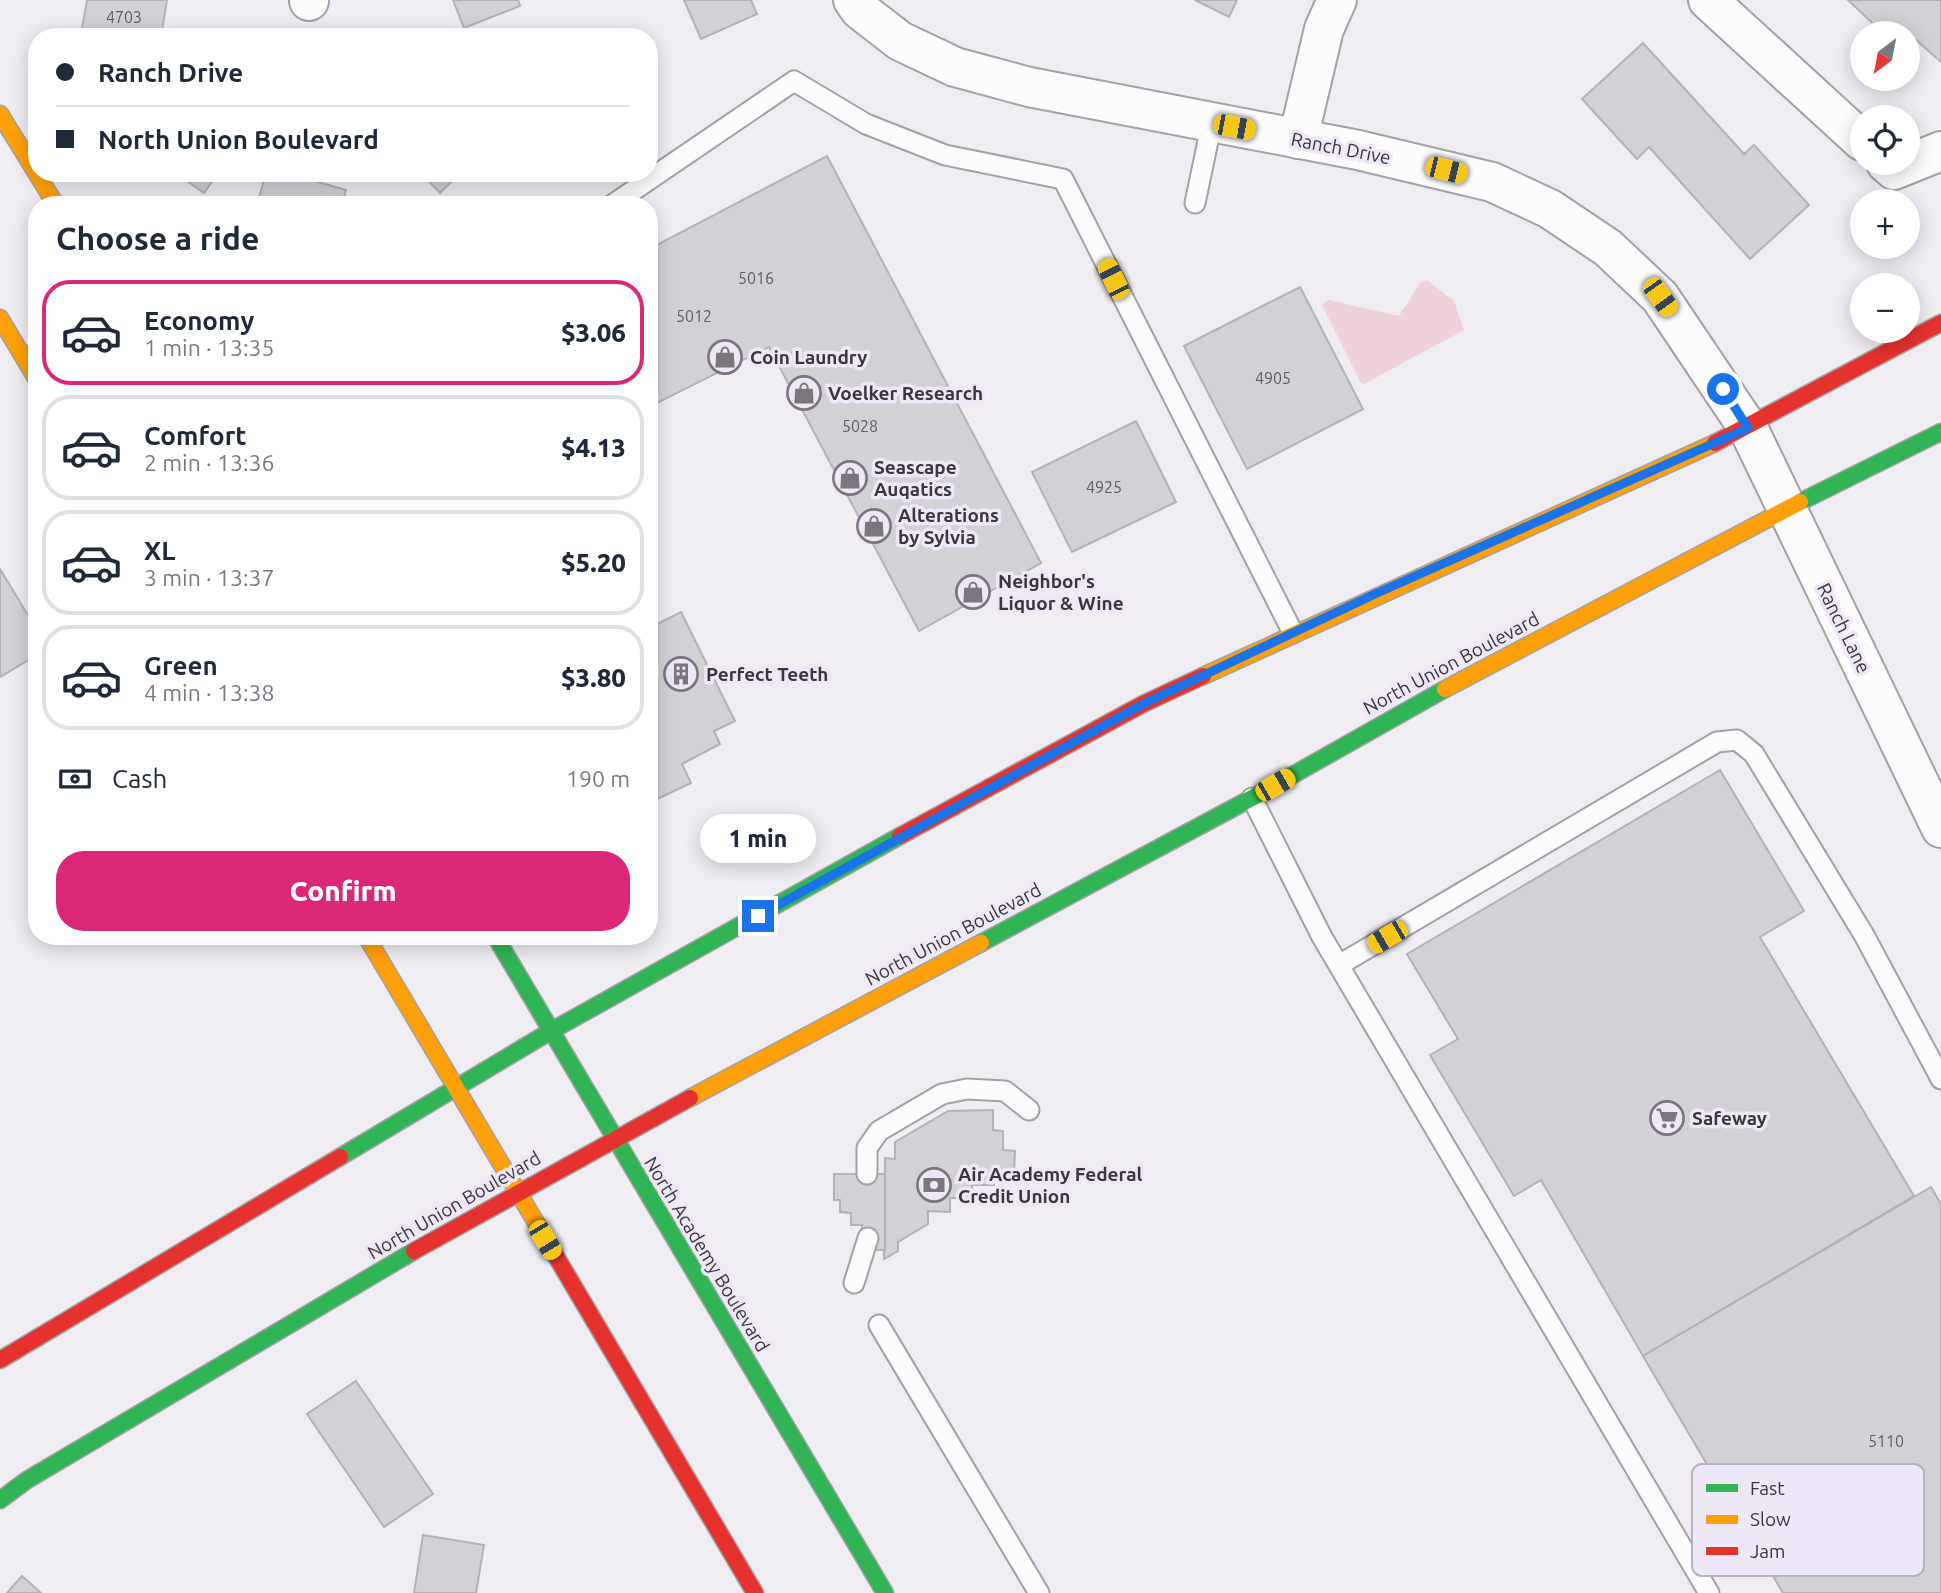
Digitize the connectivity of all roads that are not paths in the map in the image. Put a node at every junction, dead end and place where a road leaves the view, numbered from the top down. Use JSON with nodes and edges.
{"nodes":[{"id":1,"x":853,"y":0,"type":"edge"},
{"id":2,"x":1337,"y":0,"type":"edge"},
{"id":3,"x":1708,"y":0,"type":"edge"},
{"id":4,"x":0,"y":114,"type":"edge"},
{"id":5,"x":1212,"y":122,"type":"junction"},
{"id":6,"x":1850,"y":130,"type":"edge"},
{"id":7,"x":1298,"y":139,"type":"junction"},
{"id":8,"x":1941,"y":151,"type":"edge"},
{"id":9,"x":1920,"y":159,"type":"edge"},
{"id":10,"x":28,"y":160,"type":"edge"},
{"id":11,"x":658,"y":174,"type":"edge"},
{"id":12,"x":646,"y":182,"type":"edge"},
{"id":13,"x":625,"y":196,"type":"edge"},
{"id":14,"x":1195,"y":203,"type":"dead end"},
{"id":15,"x":0,"y":318,"type":"edge"},
{"id":16,"x":1941,"y":323,"type":"edge"},
{"id":17,"x":28,"y":365,"type":"edge"},
{"id":18,"x":1748,"y":428,"type":"junction"},
{"id":19,"x":1941,"y":432,"type":"edge"},
{"id":20,"x":1787,"y":510,"type":"junction"},
{"id":21,"x":1293,"y":633,"type":"junction"},
{"id":22,"x":1252,"y":798,"type":"junction"},
{"id":23,"x":1941,"y":828,"type":"edge"},
{"id":24,"x":371,"y":945,"type":"edge"},
{"id":25,"x":500,"y":945,"type":"edge"},
{"id":26,"x":1339,"y":965,"type":"junction"},
{"id":27,"x":551,"y":1031,"type":"junction"},
{"id":28,"x":1941,"y":1079,"type":"edge"},
{"id":29,"x":456,"y":1088,"type":"junction"},
{"id":30,"x":1029,"y":1110,"type":"dead end"},
{"id":31,"x":614,"y":1139,"type":"junction"},
{"id":32,"x":867,"y":1174,"type":"dead end"},
{"id":33,"x":517,"y":1192,"type":"junction"},
{"id":34,"x":868,"y":1238,"type":"dead end"},
{"id":35,"x":854,"y":1283,"type":"dead end"},
{"id":36,"x":880,"y":1325,"type":"dead end"},
{"id":37,"x":0,"y":1360,"type":"edge"},
{"id":38,"x":0,"y":1500,"type":"edge"},
{"id":39,"x":1692,"y":1564,"type":"edge"},
{"id":40,"x":1699,"y":1576,"type":"edge"},
{"id":41,"x":755,"y":1593,"type":"edge"},
{"id":42,"x":885,"y":1593,"type":"edge"},
{"id":43,"x":1040,"y":1593,"type":"edge"},
{"id":44,"x":1709,"y":1593,"type":"edge"}],
"edges":[{"from":1,"to":5,"type":"street","name":"Ranch Drive"},
{"from":2,"to":7,"type":"street"},
{"from":3,"to":6,"type":"street"},
{"from":4,"to":10,"type":"main road"},
{"from":5,"to":7,"type":"street","name":"Ranch Drive"},
{"from":5,"to":14,"type":"lane"},
{"from":7,"to":18,"type":"street","name":"Ranch Drive"},
{"from":8,"to":9,"type":"street"},
{"from":11,"to":21,"type":"lane"},
{"from":12,"to":13,"type":"lane"},
{"from":15,"to":17,"type":"main road"},
{"from":16,"to":18,"type":"main road"},
{"from":18,"to":20,"type":"street","name":"Ranch Lane"},
{"from":18,"to":21,"type":"main road"},
{"from":19,"to":20,"type":"main road","name":"North Union Boulevard"},
{"from":20,"to":22,"type":"main road","name":"North Union Boulevard"},
{"from":20,"to":23,"type":"street","name":"Ranch Lane"},
{"from":21,"to":27,"type":"main road"},
{"from":22,"to":26,"type":"lane"},
{"from":22,"to":31,"type":"main road","name":"North Union Boulevard"},
{"from":24,"to":29,"type":"main road"},
{"from":25,"to":27,"type":"main road","name":"North Academy Boulevard"},
{"from":26,"to":28,"type":"lane"},
{"from":26,"to":39,"type":"lane"},
{"from":27,"to":29,"type":"main road"},
{"from":27,"to":31,"type":"main road","name":"North Academy Boulevard"},
{"from":29,"to":33,"type":"main road"},
{"from":29,"to":37,"type":"main road"},
{"from":30,"to":32,"type":"lane"},
{"from":31,"to":33,"type":"main road","name":"North Union Boulevard"},
{"from":31,"to":42,"type":"main road","name":"North Academy Boulevard"},
{"from":33,"to":38,"type":"main road","name":"North Union Boulevard"},
{"from":33,"to":41,"type":"main road"},
{"from":34,"to":35,"type":"lane"},
{"from":36,"to":43,"type":"lane"},
{"from":40,"to":44,"type":"lane"}]}
